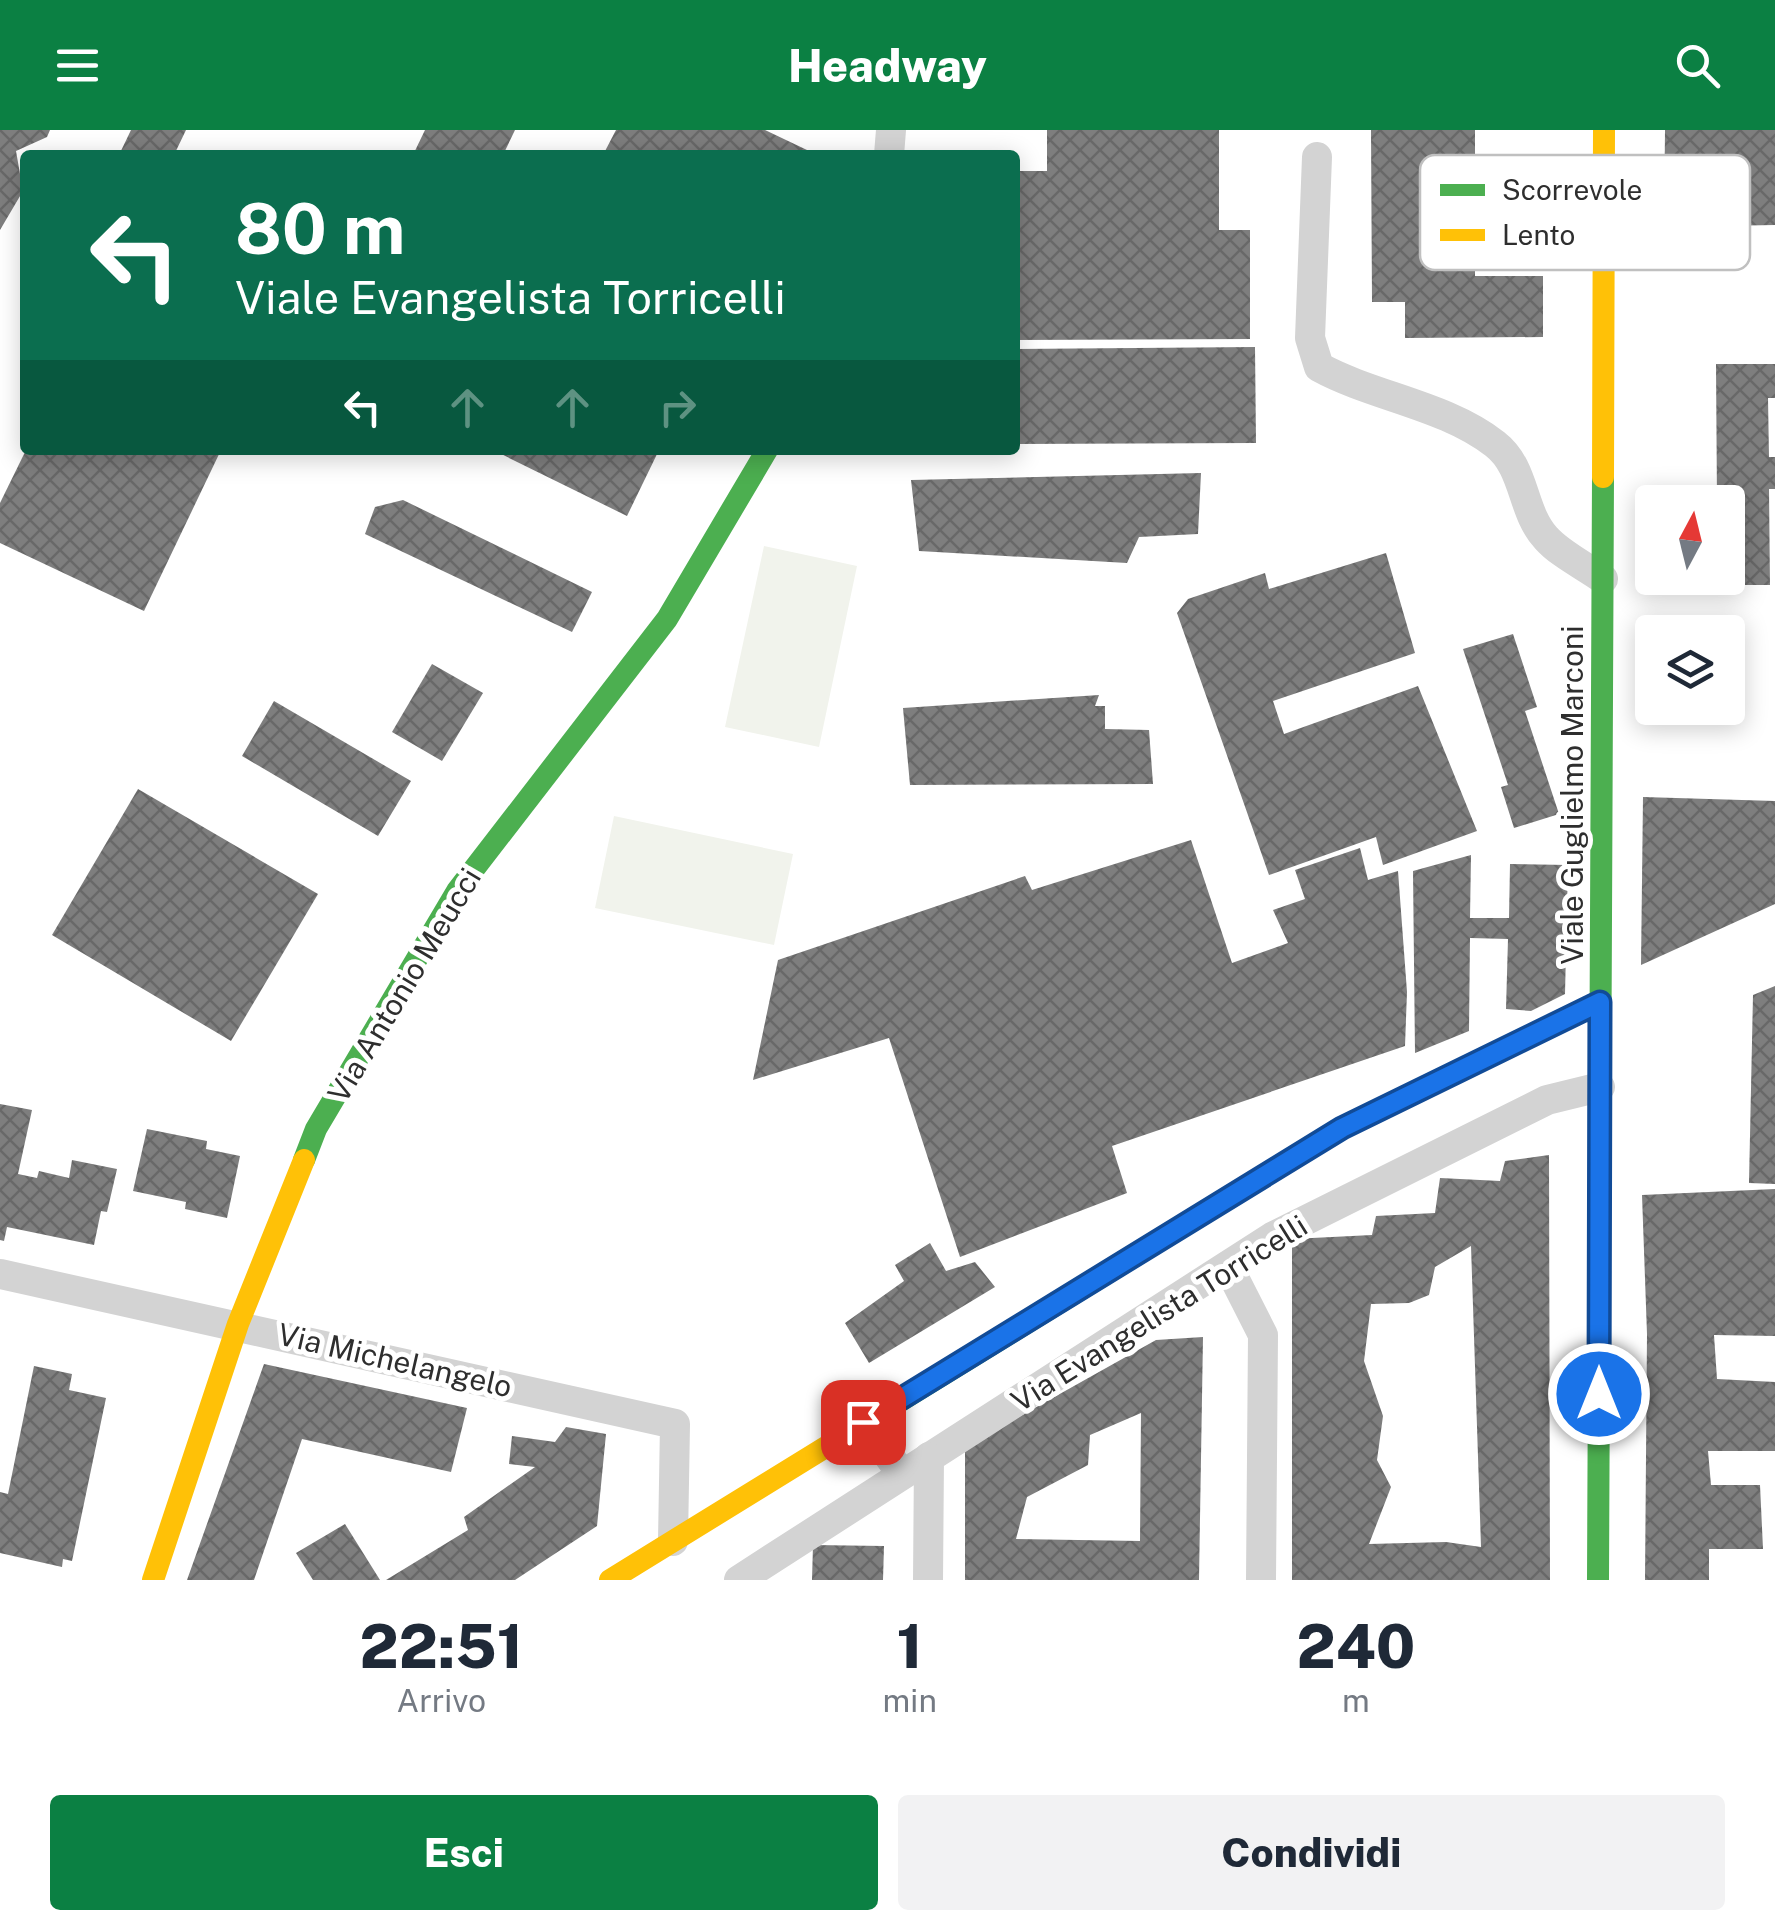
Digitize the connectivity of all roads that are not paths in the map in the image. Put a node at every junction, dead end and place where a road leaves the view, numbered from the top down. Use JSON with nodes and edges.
{"nodes":[{"id":1,"x":1604,"y":130,"type":"edge"},
{"id":2,"x":1604,"y":155,"type":"edge"},
{"id":3,"x":1316,"y":157,"type":"dead end"},
{"id":4,"x":1603,"y":270,"type":"edge"},
{"id":5,"x":765,"y":455,"type":"edge"},
{"id":6,"x":1602,"y":579,"type":"junction"},
{"id":7,"x":1600,"y":1002,"type":"junction"},
{"id":8,"x":1600,"y":1087,"type":"junction"},
{"id":9,"x":1244,"y":1188,"type":"junction"},
{"id":10,"x":1272,"y":1237,"type":"junction"},
{"id":11,"x":1228,"y":1266,"type":"junction"},
{"id":12,"x":0,"y":1274,"type":"edge"},
{"id":13,"x":238,"y":1324,"type":"junction"},
{"id":14,"x":863,"y":1422,"type":"junction"},
{"id":15,"x":930,"y":1457,"type":"junction"},
{"id":16,"x":902,"y":1474,"type":"junction"},
{"id":17,"x":673,"y":1541,"type":"junction"},
{"id":18,"x":617,"y":1578,"type":"edge"},
{"id":19,"x":153,"y":1580,"type":"edge"},
{"id":20,"x":739,"y":1580,"type":"edge"},
{"id":21,"x":928,"y":1580,"type":"edge"},
{"id":22,"x":1261,"y":1580,"type":"edge"},
{"id":23,"x":1598,"y":1580,"type":"edge"}],
"edges":[{"from":1,"to":2,"type":"street","name":"Viale Guglielmo Marconi"},
{"from":3,"to":6,"type":"street"},
{"from":4,"to":6,"type":"street","name":"Viale Guglielmo Marconi"},
{"from":5,"to":13,"type":"street","name":"Via Antonio Meucci"},
{"from":6,"to":7,"type":"street","name":"Viale Guglielmo Marconi"},
{"from":7,"to":8,"type":"street","name":"Viale Guglielmo Marconi"},
{"from":7,"to":9,"type":"street"},
{"from":8,"to":10,"type":"street","name":"Via Evangelista Torricelli"},
{"from":8,"to":23,"type":"street","name":"Viale Guglielmo Marconi"},
{"from":9,"to":10,"type":"street"},
{"from":9,"to":14,"type":"street"},
{"from":10,"to":11,"type":"street","name":"Via Evangelista Torricelli"},
{"from":11,"to":15,"type":"street","name":"Via Evangelista Torricelli"},
{"from":11,"to":22,"type":"street"},
{"from":12,"to":13,"type":"street","name":"Via Michelangelo"},
{"from":13,"to":17,"type":"street","name":"Via Michelangelo"},
{"from":13,"to":19,"type":"street","name":"Via Antonio Meucci"},
{"from":14,"to":16,"type":"street"},
{"from":14,"to":17,"type":"street"},
{"from":15,"to":16,"type":"street","name":"Via Evangelista Torricelli"},
{"from":15,"to":21,"type":"street"},
{"from":16,"to":20,"type":"street","name":"Via Evangelista Torricelli"},
{"from":17,"to":18,"type":"street"}]}
